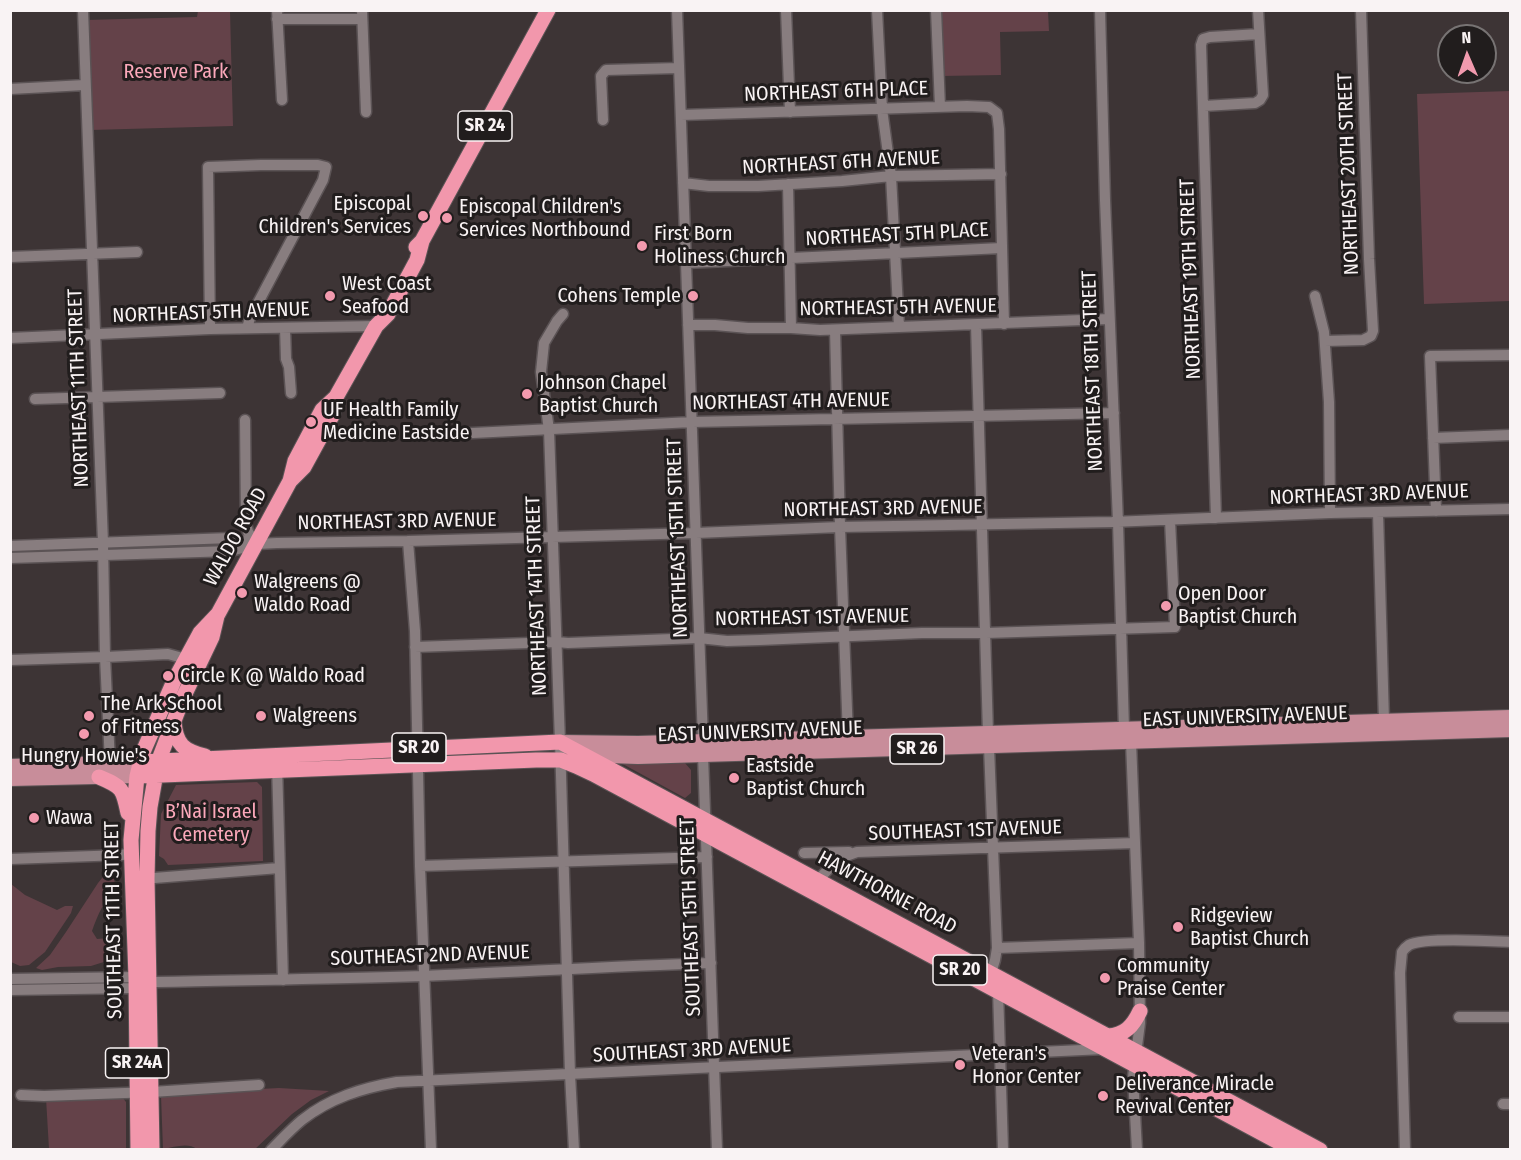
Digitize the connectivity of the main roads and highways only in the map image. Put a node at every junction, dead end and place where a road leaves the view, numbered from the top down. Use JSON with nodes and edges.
{"nodes":[{"id":1,"x":548,"y":10,"type":"edge"},
{"id":2,"x":218,"y":614,"type":"junction"},
{"id":3,"x":1510,"y":717,"type":"edge"},
{"id":4,"x":174,"y":720,"type":"junction"},
{"id":5,"x":1384,"y":728,"type":"junction"},
{"id":6,"x":1124,"y":729,"type":"junction"},
{"id":7,"x":1510,"y":730,"type":"edge"},
{"id":8,"x":1267,"y":731,"type":"junction"},
{"id":9,"x":848,"y":736,"type":"junction"},
{"id":10,"x":989,"y":740,"type":"junction"},
{"id":11,"x":703,"y":741,"type":"junction"},
{"id":12,"x":560,"y":742,"type":"junction"},
{"id":13,"x":1131,"y":742,"type":"junction"},
{"id":14,"x":848,"y":751,"type":"junction"},
{"id":15,"x":584,"y":755,"type":"junction"},
{"id":16,"x":704,"y":755,"type":"junction"},
{"id":17,"x":217,"y":759,"type":"junction"},
{"id":18,"x":561,"y":760,"type":"junction"},
{"id":19,"x":277,"y":763,"type":"junction"},
{"id":20,"x":10,"y":766,"type":"edge"},
{"id":21,"x":157,"y":768,"type":"junction"},
{"id":22,"x":138,"y":769,"type":"junction"},
{"id":23,"x":99,"y":777,"type":"junction"},
{"id":24,"x":10,"y":778,"type":"edge"},
{"id":25,"x":131,"y":827,"type":"junction"},
{"id":26,"x":706,"y":827,"type":"junction"},
{"id":27,"x":139,"y":879,"type":"junction"},
{"id":28,"x":815,"y":885,"type":"junction"},
{"id":29,"x":1140,"y":1011,"type":"road end"},
{"id":30,"x":1108,"y":1043,"type":"junction"},
{"id":31,"x":1135,"y":1057,"type":"junction"},
{"id":32,"x":144,"y":1092,"type":"junction"},
{"id":33,"x":138,"y":1149,"type":"edge"},
{"id":34,"x":152,"y":1149,"type":"edge"},
{"id":35,"x":1293,"y":1149,"type":"edge"},
{"id":36,"x":1320,"y":1149,"type":"edge"}],
"edges":[{"from":1,"to":2,"type":"highway","name":"WALDO ROAD","number":"SR 24"},
{"from":2,"to":4,"type":"highway","name":"WALDO ROAD","number":"SR 24"},
{"from":2,"to":22,"type":"highway","name":"WALDO ROAD","number":"SR 24"},
{"from":3,"to":5,"type":"main road","name":"EAST UNIVERSITY AVENUE","number":"SR 26"},
{"from":4,"to":17,"type":"highway"},
{"from":4,"to":21,"type":"highway","name":"WALDO ROAD","number":"SR 24"},
{"from":5,"to":7,"type":"main road","name":"EAST UNIVERSITY AVENUE","number":"SR 26"},
{"from":5,"to":8,"type":"main road","name":"EAST UNIVERSITY AVENUE","number":"SR 26"},
{"from":6,"to":8,"type":"main road","name":"EAST UNIVERSITY AVENUE","number":"SR 26"},
{"from":6,"to":10,"type":"main road","name":"EAST UNIVERSITY AVENUE","number":"SR 26"},
{"from":6,"to":13,"type":"main road"},
{"from":8,"to":13,"type":"main road","name":"EAST UNIVERSITY AVENUE","number":"SR 26"},
{"from":9,"to":10,"type":"main road","name":"EAST UNIVERSITY AVENUE","number":"SR 26"},
{"from":9,"to":11,"type":"main road","name":"EAST UNIVERSITY AVENUE","number":"SR 26"},
{"from":9,"to":14,"type":"main road"},
{"from":10,"to":13,"type":"main road","name":"EAST UNIVERSITY AVENUE","number":"SR 26"},
{"from":10,"to":14,"type":"main road","name":"EAST UNIVERSITY AVENUE","number":"SR 26"},
{"from":11,"to":12,"type":"main road","name":"EAST UNIVERSITY AVENUE","number":"SR 26"},
{"from":11,"to":16,"type":"main road"},
{"from":12,"to":15,"type":"highway","name":"HAWTHORNE ROAD","number":"SR 20"},
{"from":12,"to":19,"type":"highway","name":"EAST UNIVERSITY AVENUE","number":"SR 20"},
{"from":14,"to":16,"type":"main road","name":"EAST UNIVERSITY AVENUE","number":"SR 26"},
{"from":15,"to":16,"type":"main road","name":"EAST UNIVERSITY AVENUE","number":"SR 26"},
{"from":15,"to":18,"type":"main road","name":"EAST UNIVERSITY AVENUE","number":"SR 26"},
{"from":15,"to":26,"type":"highway","name":"HAWTHORNE ROAD","number":"SR 20"},
{"from":17,"to":19,"type":"highway","name":"EAST UNIVERSITY AVENUE","number":"SR 20"},
{"from":17,"to":21,"type":"highway","name":"EAST UNIVERSITY AVENUE","number":"SR 20"},
{"from":18,"to":19,"type":"highway","name":"EAST UNIVERSITY AVENUE","number":"SR 20"},
{"from":18,"to":26,"type":"highway","name":"HAWTHORNE ROAD","number":"SR 20"},
{"from":19,"to":21,"type":"highway","name":"EAST UNIVERSITY AVENUE","number":"SR 20"},
{"from":20,"to":22,"type":"main road","name":"EAST UNIVERSITY AVENUE","number":"SR 20"},
{"from":21,"to":22,"type":"highway","name":"EAST UNIVERSITY AVENUE","number":"SR 20"},
{"from":21,"to":27,"type":"highway","name":"SOUTHEAST 11TH STREET","number":"SR 24A"},
{"from":22,"to":23,"type":"main road","name":"EAST UNIVERSITY AVENUE","number":"SR 20"},
{"from":22,"to":25,"type":"highway","name":"SOUTHEAST 11TH STREET","number":"SR 24A"},
{"from":23,"to":24,"type":"main road","name":"EAST UNIVERSITY AVENUE","number":"SR 20"},
{"from":23,"to":25,"type":"highway"},
{"from":25,"to":27,"type":"highway","name":"SOUTHEAST 11TH STREET","number":"SR 24A"},
{"from":26,"to":28,"type":"highway","name":"HAWTHORNE ROAD","number":"SR 20"},
{"from":27,"to":32,"type":"highway","name":"SOUTHEAST 11TH STREET","number":"SR 24A"},
{"from":28,"to":30,"type":"highway","name":"HAWTHORNE ROAD","number":"SR 20"},
{"from":28,"to":30,"type":"highway","name":"HAWTHORNE ROAD","number":"SR 20"},
{"from":29,"to":30,"type":"highway"},
{"from":30,"to":31,"type":"highway","name":"HAWTHORNE ROAD","number":"SR 20"},
{"from":31,"to":35,"type":"highway","name":"HAWTHORNE ROAD","number":"SR 20"},
{"from":31,"to":36,"type":"highway","name":"HAWTHORNE ROAD","number":"SR 20"},
{"from":32,"to":33,"type":"highway","name":"SOUTHEAST 11TH STREET","number":"SR 24A"},
{"from":32,"to":34,"type":"highway","name":"SOUTHEAST 11TH STREET","number":"SR 24A"}]}
